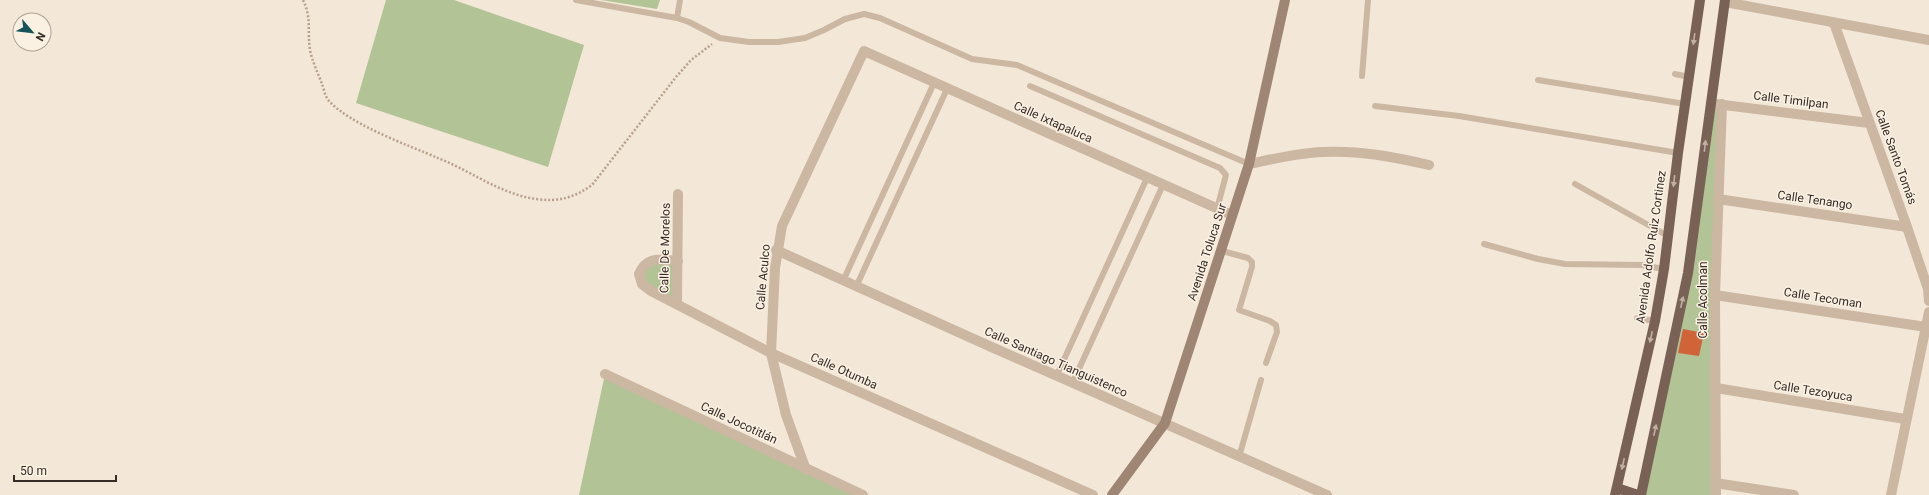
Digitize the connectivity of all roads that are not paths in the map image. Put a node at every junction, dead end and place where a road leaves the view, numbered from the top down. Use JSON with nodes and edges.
{"nodes":[{"id":1,"x":576,"y":0,"type":"edge"},
{"id":2,"x":680,"y":0,"type":"edge"},
{"id":3,"x":1285,"y":0,"type":"edge"},
{"id":4,"x":1368,"y":0,"type":"edge"},
{"id":5,"x":1700,"y":0,"type":"edge"},
{"id":6,"x":1725,"y":1,"type":"edge"},
{"id":7,"x":677,"y":18,"type":"junction"},
{"id":8,"x":1834,"y":23,"type":"junction"},
{"id":9,"x":1929,"y":40,"type":"edge"},
{"id":10,"x":864,"y":51,"type":"joint"},
{"id":11,"x":1675,"y":74,"type":"dead end"},
{"id":12,"x":1362,"y":76,"type":"dead end"},
{"id":13,"x":1689,"y":77,"type":"junction"},
{"id":14,"x":1538,"y":80,"type":"dead end"},
{"id":15,"x":934,"y":83,"type":"junction"},
{"id":16,"x":1030,"y":86,"type":"dead end"},
{"id":17,"x":947,"y":89,"type":"junction"},
{"id":18,"x":1710,"y":103,"type":"junction"},
{"id":19,"x":1685,"y":104,"type":"junction"},
{"id":20,"x":1722,"y":104,"type":"junction"},
{"id":21,"x":1375,"y":106,"type":"dead end"},
{"id":22,"x":1869,"y":123,"type":"junction"},
{"id":23,"x":1678,"y":153,"type":"junction"},
{"id":24,"x":1249,"y":164,"type":"junction"},
{"id":25,"x":1429,"y":165,"type":"dead end"},
{"id":26,"x":1147,"y":178,"type":"junction"},
{"id":27,"x":1575,"y":184,"type":"dead end"},
{"id":28,"x":1164,"y":185,"type":"junction"},
{"id":29,"x":678,"y":194,"type":"dead end"},
{"id":30,"x":1718,"y":199,"type":"junction"},
{"id":31,"x":1217,"y":209,"type":"junction"},
{"id":32,"x":1232,"y":215,"type":"junction"},
{"id":33,"x":1907,"y":227,"type":"junction"},
{"id":34,"x":1668,"y":236,"type":"junction"},
{"id":35,"x":1484,"y":244,"type":"dead end"},
{"id":36,"x":776,"y":250,"type":"junction"},
{"id":37,"x":1222,"y":251,"type":"junction"},
{"id":38,"x":678,"y":262,"type":"junction"},
{"id":39,"x":1664,"y":269,"type":"junction"},
{"id":40,"x":843,"y":280,"type":"junction"},
{"id":41,"x":856,"y":287,"type":"junction"},
{"id":42,"x":1715,"y":295,"type":"junction"},
{"id":43,"x":1929,"y":301,"type":"edge"},
{"id":44,"x":676,"y":303,"type":"junction"},
{"id":45,"x":1929,"y":312,"type":"edge"},
{"id":46,"x":1637,"y":318,"type":"dead end"},
{"id":47,"x":1654,"y":321,"type":"junction"},
{"id":48,"x":1926,"y":327,"type":"junction"},
{"id":49,"x":771,"y":353,"type":"junction"},
{"id":50,"x":1266,"y":363,"type":"dead end"},
{"id":51,"x":605,"y":374,"type":"dead end"},
{"id":52,"x":1056,"y":377,"type":"junction"},
{"id":53,"x":1261,"y":380,"type":"dead end"},
{"id":54,"x":1072,"y":384,"type":"junction"},
{"id":55,"x":1716,"y":388,"type":"junction"},
{"id":56,"x":1906,"y":419,"type":"junction"},
{"id":57,"x":1165,"y":423,"type":"junction"},
{"id":58,"x":1239,"y":457,"type":"junction"},
{"id":59,"x":806,"y":470,"type":"junction"},
{"id":60,"x":1715,"y":483,"type":"junction"},
{"id":61,"x":1616,"y":492,"type":"edge"},
{"id":62,"x":863,"y":495,"type":"edge"},
{"id":63,"x":1092,"y":495,"type":"edge"},
{"id":64,"x":1112,"y":495,"type":"edge"},
{"id":65,"x":1327,"y":495,"type":"edge"},
{"id":66,"x":1640,"y":495,"type":"edge"},
{"id":67,"x":1716,"y":495,"type":"edge"},
{"id":68,"x":1794,"y":495,"type":"edge"},
{"id":69,"x":1891,"y":495,"type":"edge"}],
"edges":[{"from":1,"to":7,"type":"lane"},
{"from":2,"to":7,"type":"lane"},
{"from":3,"to":24,"type":"street","name":"Avenida Toluca Sur"},
{"from":4,"to":12,"type":"lane"},
{"from":5,"to":13,"type":"main road","name":"Avenida Adolfo Ruiz Cortinez","one_way":true},
{"from":6,"to":8,"type":"street"},
{"from":6,"to":18,"type":"main road"},
{"from":7,"to":24,"type":"lane"},
{"from":8,"to":9,"type":"street"},
{"from":8,"to":22,"type":"street","name":"Calle Santo Tomás"},
{"from":10,"to":15,"type":"street","name":"Calle Ixtapaluca"},
{"from":10,"to":36,"type":"street","name":"Calle Aculco"},
{"from":11,"to":13,"type":"lane"},
{"from":13,"to":19,"type":"main road","name":"Avenida Adolfo Ruiz Cortinez"},
{"from":14,"to":19,"type":"lane"},
{"from":15,"to":17,"type":"street","name":"Calle Ixtapaluca"},
{"from":15,"to":40,"type":"lane"},
{"from":16,"to":31,"type":"lane"},
{"from":17,"to":26,"type":"street","name":"Calle Ixtapaluca"},
{"from":17,"to":41,"type":"lane"},
{"from":18,"to":20,"type":"street","name":"Calle Timilpan"},
{"from":66,"to":18,"type":"main road","one_way":true},
{"from":19,"to":23,"type":"main road","name":"Avenida Adolfo Ruiz Cortinez"},
{"from":20,"to":22,"type":"street","name":"Calle Timilpan"},
{"from":20,"to":30,"type":"street","name":"Calle Acolman"},
{"from":21,"to":23,"type":"lane"},
{"from":22,"to":33,"type":"street","name":"Calle Santo Tomás"},
{"from":23,"to":34,"type":"main road","name":"Avenida Adolfo Ruiz Cortinez","one_way":true},
{"from":24,"to":25,"type":"street"},
{"from":24,"to":32,"type":"street","name":"Avenida Toluca Sur"},
{"from":26,"to":28,"type":"street","name":"Calle Ixtapaluca"},
{"from":26,"to":52,"type":"lane"},
{"from":27,"to":34,"type":"lane"},
{"from":28,"to":31,"type":"street","name":"Calle Ixtapaluca"},
{"from":28,"to":54,"type":"lane"},
{"from":29,"to":38,"type":"street","name":"Calle De Morelos"},
{"from":30,"to":33,"type":"street","name":"Calle Tenango"},
{"from":30,"to":42,"type":"street","name":"Calle Acolman"},
{"from":31,"to":32,"type":"street","name":"Calle Ixtapaluca"},
{"from":32,"to":37,"type":"street","name":"Avenida Toluca Sur"},
{"from":33,"to":43,"type":"street","name":"Calle Santo Tomás"},
{"from":34,"to":39,"type":"main road","name":"Avenida Adolfo Ruiz Cortinez"},
{"from":35,"to":39,"type":"lane"},
{"from":36,"to":40,"type":"street","name":"Calle Santiago Tianguistenco"},
{"from":36,"to":49,"type":"street","name":"Calle Aculco"},
{"from":37,"to":50,"type":"lane"},
{"from":37,"to":57,"type":"street","name":"Avenida Toluca Sur"},
{"from":38,"to":44,"type":"street","name":"Calle De Morelos"},
{"from":38,"to":44,"type":"street","name":"Calle Otumba"},
{"from":39,"to":47,"type":"main road","name":"Avenida Adolfo Ruiz Cortinez"},
{"from":40,"to":41,"type":"street","name":"Calle Santiago Tianguistenco"},
{"from":41,"to":52,"type":"street","name":"Calle Santiago Tianguistenco"},
{"from":42,"to":48,"type":"street","name":"Calle Tecoman"},
{"from":42,"to":55,"type":"street","name":"Calle Acolman"},
{"from":44,"to":49,"type":"street","name":"Calle Otumba"},
{"from":45,"to":48,"type":"street"},
{"from":46,"to":47,"type":"lane"},
{"from":47,"to":61,"type":"main road","name":"Avenida Adolfo Ruiz Cortinez","one_way":true},
{"from":48,"to":56,"type":"street"},
{"from":49,"to":59,"type":"street","name":"Calle Aculco"},
{"from":49,"to":63,"type":"street","name":"Calle Otumba"},
{"from":51,"to":59,"type":"street","name":"Calle Jocotitlán"},
{"from":52,"to":54,"type":"street","name":"Calle Santiago Tianguistenco"},
{"from":53,"to":58,"type":"lane"},
{"from":54,"to":57,"type":"street","name":"Calle Santiago Tianguistenco"},
{"from":55,"to":56,"type":"street","name":"Calle Tezoyuca"},
{"from":55,"to":60,"type":"street","name":"Calle Acolman"},
{"from":56,"to":69,"type":"street"},
{"from":57,"to":58,"type":"street","name":"Calle Santiago Tianguistenco"},
{"from":57,"to":64,"type":"street","name":"Avenida Toluca Sur"},
{"from":58,"to":65,"type":"street","name":"Calle Santiago Tianguistenco"},
{"from":59,"to":62,"type":"street","name":"Calle Jocotitlán"},
{"from":60,"to":67,"type":"street","name":"Calle Acolman"},
{"from":60,"to":68,"type":"street"},
{"from":61,"to":66,"type":"main road"}]}
